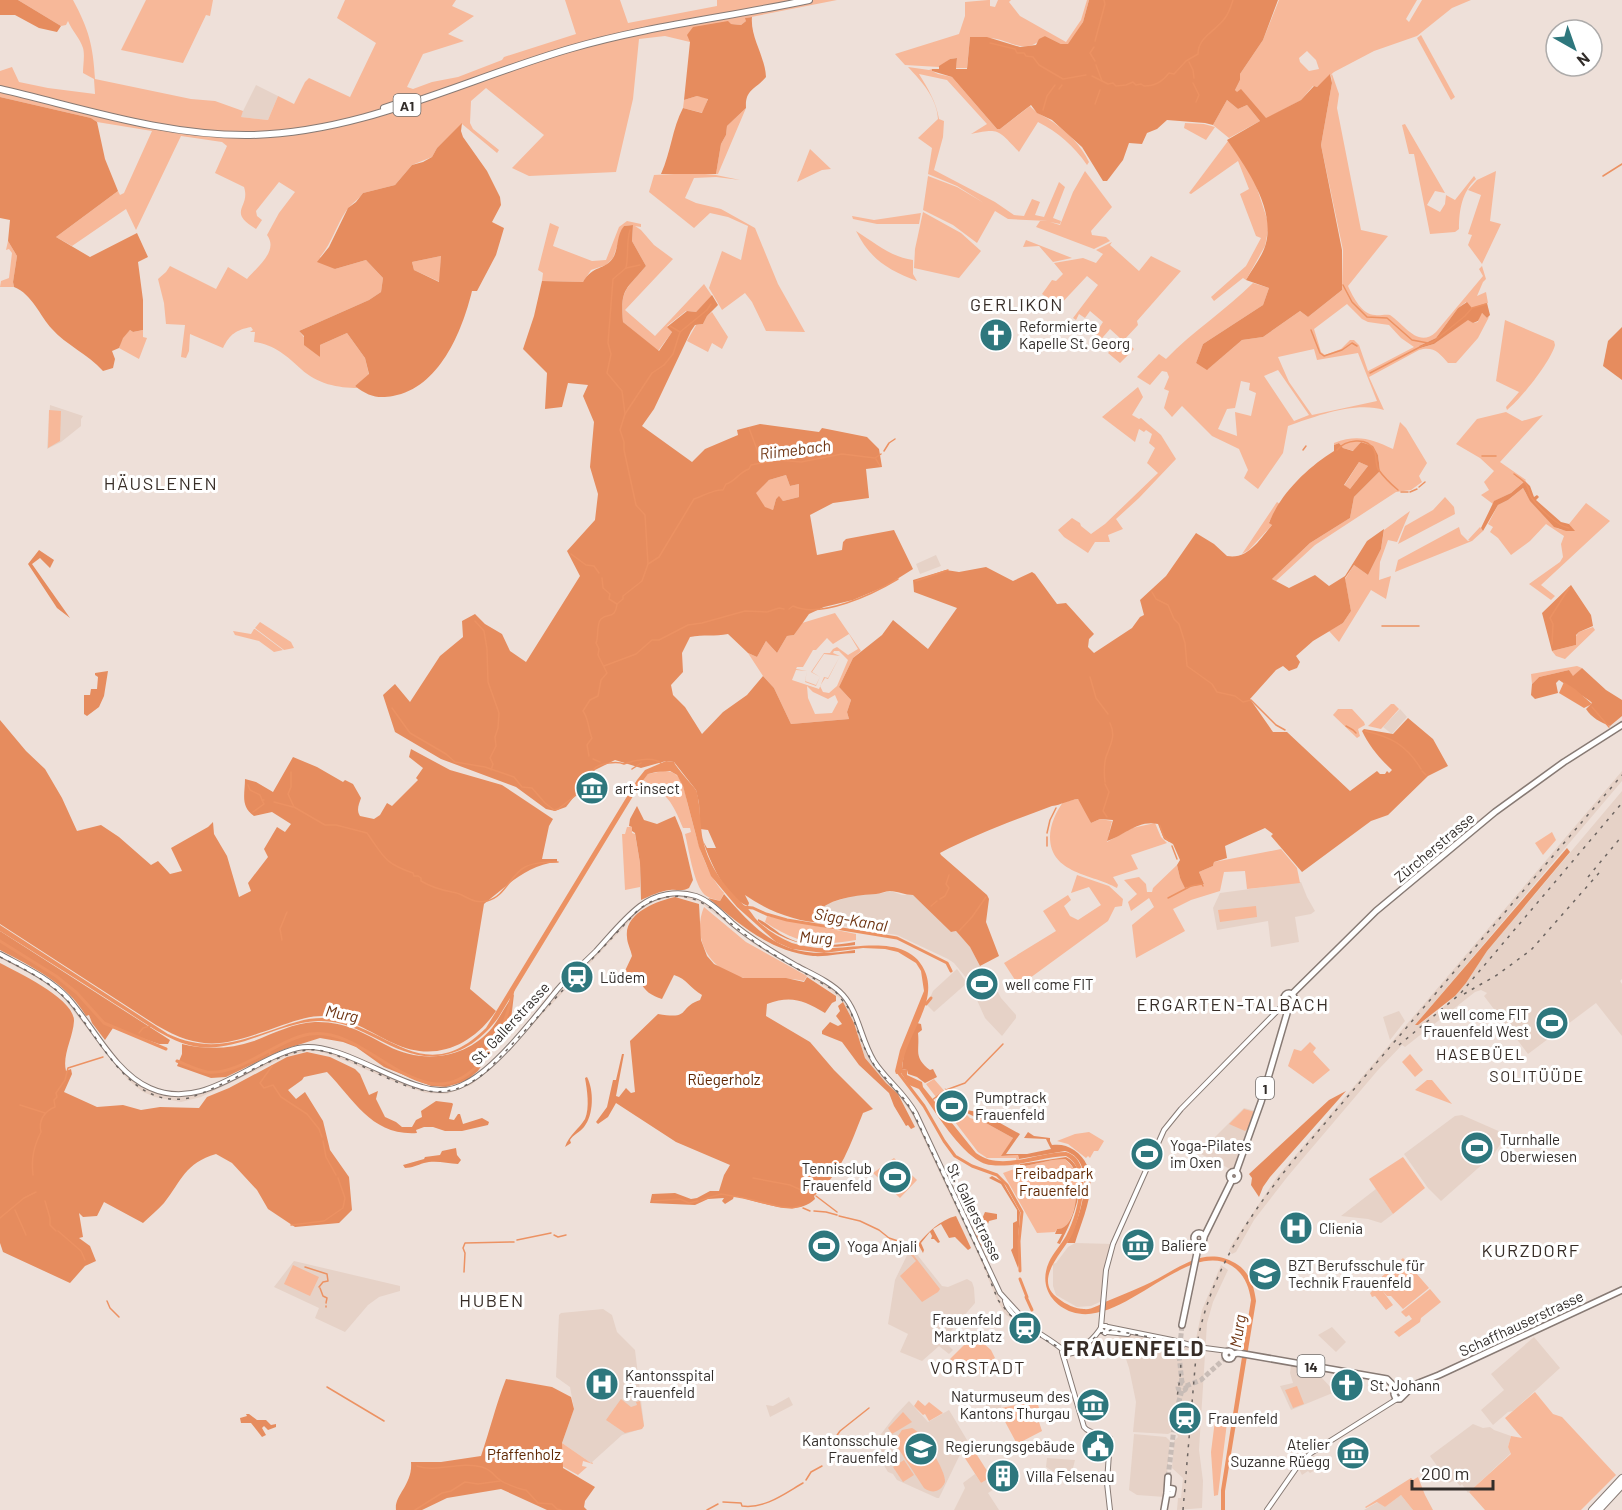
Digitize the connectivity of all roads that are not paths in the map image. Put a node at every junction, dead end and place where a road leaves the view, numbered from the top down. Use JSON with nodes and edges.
{"nodes":[{"id":1,"x":788,"y":0,"type":"edge"},
{"id":2,"x":809,"y":0,"type":"edge"},
{"id":3,"x":0,"y":87,"type":"edge"},
{"id":4,"x":1622,"y":723,"type":"edge"},
{"id":5,"x":0,"y":954,"type":"edge"},
{"id":6,"x":1288,"y":1002,"type":"junction"},
{"id":7,"x":1622,"y":1290,"type":"edge"},
{"id":8,"x":1182,"y":1325,"type":"tunnel mouth"},
{"id":9,"x":1104,"y":1329,"type":"junction"},
{"id":10,"x":1194,"y":1346,"type":"dead end"},
{"id":11,"x":1205,"y":1347,"type":"dead end"},
{"id":12,"x":1065,"y":1352,"type":"junction"},
{"id":13,"x":1227,"y":1355,"type":"joint"},
{"id":14,"x":1398,"y":1394,"type":"junction"},
{"id":15,"x":1169,"y":1477,"type":"tunnel mouth"},
{"id":16,"x":1622,"y":1478,"type":"edge"},
{"id":17,"x":1622,"y":1485,"type":"edge"},
{"id":18,"x":1110,"y":1510,"type":"edge"},
{"id":19,"x":1166,"y":1510,"type":"edge"},
{"id":20,"x":1267,"y":1510,"type":"edge"},
{"id":21,"x":1592,"y":1510,"type":"edge"},
{"id":22,"x":1599,"y":1510,"type":"edge"}],
"edges":[{"from":1,"to":3,"type":"highway","number":"A1"},
{"from":2,"to":3,"type":"highway","number":"A1"},
{"from":4,"to":6,"type":"main road","name":"Zürcherstrasse"},
{"from":5,"to":12,"type":"main road","name":"St. Gallerstrasse"},
{"from":6,"to":8,"type":"main road","number":"1"},
{"from":6,"to":9,"type":"main road"},
{"from":7,"to":14,"type":"main road","name":"Schaffhauserstrasse"},
{"from":9,"to":10,"type":"main road"},
{"from":9,"to":12,"type":"main road"},
{"from":11,"to":13,"type":"main road"},
{"from":12,"to":18,"type":"main road"},
{"from":13,"to":14,"type":"main road","number":"14"},
{"from":14,"to":20,"type":"main road"},
{"from":15,"to":19,"type":"main road"},
{"from":16,"to":21,"type":"highway"},
{"from":17,"to":22,"type":"highway"}]}
